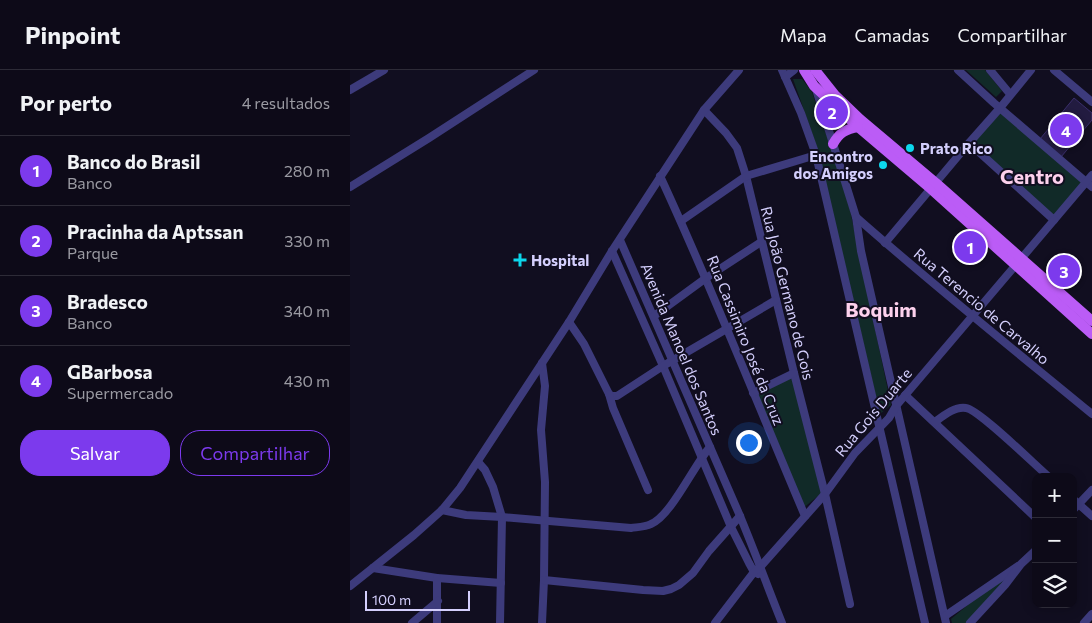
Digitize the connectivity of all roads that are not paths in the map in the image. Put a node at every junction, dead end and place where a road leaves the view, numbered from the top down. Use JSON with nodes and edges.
{"nodes":[{"id":1,"x":384,"y":70,"type":"edge"},
{"id":2,"x":534,"y":70,"type":"edge"},
{"id":3,"x":739,"y":70,"type":"edge"},
{"id":4,"x":794,"y":70,"type":"edge"},
{"id":5,"x":804,"y":70,"type":"edge"},
{"id":6,"x":814,"y":70,"type":"edge"},
{"id":7,"x":958,"y":70,"type":"edge"},
{"id":8,"x":990,"y":70,"type":"edge"},
{"id":9,"x":1031,"y":70,"type":"edge"},
{"id":10,"x":1054,"y":70,"type":"edge"},
{"id":11,"x":784,"y":74,"type":"edge"},
{"id":12,"x":814,"y":86,"type":"junction"},
{"id":13,"x":350,"y":90,"type":"edge"},
{"id":14,"x":1010,"y":94,"type":"junction"},
{"id":15,"x":1092,"y":102,"type":"edge"},
{"id":16,"x":1000,"y":108,"type":"junction"},
{"id":17,"x":704,"y":110,"type":"junction"},
{"id":18,"x":858,"y":127,"type":"junction"},
{"id":19,"x":968,"y":143,"type":"junction"},
{"id":20,"x":833,"y":144,"type":"junction"},
{"id":21,"x":816,"y":155,"type":"junction"},
{"id":22,"x":660,"y":176,"type":"junction"},
{"id":23,"x":746,"y":176,"type":"junction"},
{"id":24,"x":1090,"y":181,"type":"edge"},
{"id":25,"x":933,"y":186,"type":"junction"},
{"id":26,"x":350,"y":187,"type":"edge"},
{"id":27,"x":856,"y":217,"type":"junction"},
{"id":28,"x":1054,"y":220,"type":"junction"},
{"id":29,"x":681,"y":221,"type":"junction"},
{"id":30,"x":620,"y":240,"type":"junction"},
{"id":31,"x":761,"y":242,"type":"junction"},
{"id":32,"x":885,"y":243,"type":"junction"},
{"id":33,"x":612,"y":251,"type":"junction"},
{"id":34,"x":1018,"y":262,"type":"junction"},
{"id":35,"x":706,"y":278,"type":"junction"},
{"id":36,"x":776,"y":300,"type":"junction"},
{"id":37,"x":654,"y":316,"type":"junction"},
{"id":38,"x":973,"y":317,"type":"junction"},
{"id":39,"x":1092,"y":321,"type":"edge"},
{"id":40,"x":569,"y":322,"type":"junction"},
{"id":41,"x":727,"y":330,"type":"junction"},
{"id":42,"x":1092,"y":334,"type":"edge"},
{"id":43,"x":673,"y":360,"type":"junction"},
{"id":44,"x":542,"y":363,"type":"junction"},
{"id":45,"x":663,"y":366,"type":"junction"},
{"id":46,"x":794,"y":374,"type":"junction"},
{"id":47,"x":753,"y":393,"type":"junction"},
{"id":48,"x":613,"y":395,"type":"junction"},
{"id":49,"x":906,"y":395,"type":"junction"},
{"id":50,"x":896,"y":406,"type":"junction"},
{"id":51,"x":1092,"y":414,"type":"edge"},
{"id":52,"x":934,"y":422,"type":"junction"},
{"id":53,"x":879,"y":427,"type":"junction"},
{"id":54,"x":710,"y":447,"type":"junction"},
{"id":55,"x":702,"y":456,"type":"junction"},
{"id":56,"x":478,"y":462,"type":"junction"},
{"id":57,"x":1044,"y":473,"type":"edge"},
{"id":58,"x":648,"y":490,"type":"dead end"},
{"id":59,"x":1092,"y":490,"type":"edge"},
{"id":60,"x":826,"y":494,"type":"junction"},
{"id":61,"x":1077,"y":502,"type":"edge"},
{"id":62,"x":1077,"y":505,"type":"edge"},
{"id":63,"x":442,"y":510,"type":"junction"},
{"id":64,"x":1032,"y":514,"type":"edge"},
{"id":65,"x":740,"y":516,"type":"junction"},
{"id":66,"x":805,"y":516,"type":"junction"},
{"id":67,"x":1092,"y":516,"type":"edge"},
{"id":68,"x":502,"y":517,"type":"junction"},
{"id":69,"x":545,"y":521,"type":"junction"},
{"id":70,"x":731,"y":527,"type":"junction"},
{"id":71,"x":1032,"y":554,"type":"edge"},
{"id":72,"x":1021,"y":564,"type":"junction"},
{"id":73,"x":761,"y":566,"type":"junction"},
{"id":74,"x":373,"y":568,"type":"junction"},
{"id":75,"x":754,"y":572,"type":"junction"},
{"id":76,"x":437,"y":578,"type":"junction"},
{"id":77,"x":544,"y":580,"type":"junction"},
{"id":78,"x":765,"y":580,"type":"junction"},
{"id":79,"x":501,"y":583,"type":"junction"},
{"id":80,"x":350,"y":586,"type":"edge"},
{"id":81,"x":438,"y":601,"type":"junction"},
{"id":82,"x":850,"y":604,"type":"dead end"},
{"id":83,"x":1092,"y":614,"type":"edge"},
{"id":84,"x":946,"y":620,"type":"edge"},
{"id":85,"x":412,"y":623,"type":"edge"},
{"id":86,"x":438,"y":623,"type":"edge"},
{"id":87,"x":500,"y":623,"type":"edge"},
{"id":88,"x":542,"y":623,"type":"edge"},
{"id":89,"x":715,"y":623,"type":"edge"},
{"id":90,"x":782,"y":623,"type":"edge"},
{"id":91,"x":925,"y":623,"type":"edge"},
{"id":92,"x":970,"y":623,"type":"edge"},
{"id":93,"x":1084,"y":623,"type":"edge"}],
"edges":[{"from":1,"to":13,"type":"street"},
{"from":2,"to":26,"type":"street"},
{"from":3,"to":17,"type":"street"},
{"from":4,"to":11,"type":"street"},
{"from":5,"to":12,"type":"main road"},
{"from":6,"to":25,"type":"main road"},
{"from":7,"to":16,"type":"street"},
{"from":8,"to":14,"type":"street"},
{"from":9,"to":14,"type":"street"},
{"from":10,"to":15,"type":"street"},
{"from":11,"to":21,"type":"street"},
{"from":12,"to":18,"type":"main road"},
{"from":12,"to":20,"type":"street"},
{"from":14,"to":16,"type":"street"},
{"from":16,"to":19,"type":"street"},
{"from":16,"to":24,"type":"street"},
{"from":17,"to":22,"type":"street"},
{"from":17,"to":23,"type":"street","name":"Rua João Germano de Gois"},
{"from":18,"to":20,"type":"main road"},
{"from":18,"to":25,"type":"main road"},
{"from":19,"to":25,"type":"street"},
{"from":19,"to":28,"type":"street"},
{"from":20,"to":27,"type":"street"},
{"from":21,"to":23,"type":"street"},
{"from":21,"to":53,"type":"street"},
{"from":22,"to":29,"type":"street","name":"Rua Cassimiro José da Cruz"},
{"from":22,"to":30,"type":"street"},
{"from":23,"to":29,"type":"street"},
{"from":23,"to":31,"type":"street","name":"Rua João Germano de Gois"},
{"from":24,"to":28,"type":"street","name":"Rua Gois Duarte"},
{"from":25,"to":32,"type":"street"},
{"from":25,"to":34,"type":"main road"},
{"from":27,"to":32,"type":"street","name":"Rua Terencio de Carvalho"},
{"from":27,"to":50,"type":"street"},
{"from":28,"to":34,"type":"street","name":"Rua Gois Duarte"},
{"from":29,"to":35,"type":"street","name":"Rua Cassimiro José da Cruz"},
{"from":30,"to":33,"type":"street"},
{"from":30,"to":37,"type":"street","name":"Avenida Manoel dos Santos"},
{"from":31,"to":35,"type":"street"},
{"from":31,"to":36,"type":"street","name":"Rua João Germano de Gois"},
{"from":32,"to":38,"type":"street","name":"Rua Terencio de Carvalho"},
{"from":33,"to":40,"type":"street"},
{"from":33,"to":45,"type":"street","name":"Avenida Manoel dos Santos"},
{"from":34,"to":38,"type":"street","name":"Rua Gois Duarte"},
{"from":34,"to":39,"type":"main road"},
{"from":34,"to":42,"type":"main road"},
{"from":35,"to":37,"type":"street"},
{"from":35,"to":41,"type":"street","name":"Rua Cassimiro José da Cruz"},
{"from":36,"to":41,"type":"street"},
{"from":36,"to":46,"type":"street","name":"Rua João Germano de Gois"},
{"from":37,"to":43,"type":"street","name":"Avenida Manoel dos Santos"},
{"from":38,"to":49,"type":"street","name":"Rua Gois Duarte"},
{"from":38,"to":51,"type":"street","name":"Rua Terencio de Carvalho"},
{"from":40,"to":44,"type":"street"},
{"from":40,"to":48,"type":"street"},
{"from":41,"to":43,"type":"street"},
{"from":41,"to":47,"type":"street","name":"Rua Cassimiro José da Cruz"},
{"from":43,"to":45,"type":"street"},
{"from":43,"to":54,"type":"street","name":"Avenida Manoel dos Santos"},
{"from":44,"to":56,"type":"street"},
{"from":44,"to":69,"type":"street"},
{"from":45,"to":48,"type":"street"},
{"from":45,"to":55,"type":"street","name":"Avenida Manoel dos Santos"},
{"from":46,"to":47,"type":"street"},
{"from":46,"to":60,"type":"street","name":"Rua João Germano de Gois"},
{"from":47,"to":66,"type":"street","name":"Rua Cassimiro José da Cruz"},
{"from":48,"to":58,"type":"street"},
{"from":49,"to":50,"type":"street","name":"Rua Gois Duarte"},
{"from":49,"to":52,"type":"street"},
{"from":50,"to":53,"type":"street","name":"Rua Gois Duarte"},
{"from":50,"to":84,"type":"street"},
{"from":52,"to":57,"type":"street"},
{"from":52,"to":64,"type":"street"},
{"from":53,"to":60,"type":"street","name":"Rua Gois Duarte"},
{"from":53,"to":91,"type":"street"},
{"from":54,"to":55,"type":"street"},
{"from":54,"to":65,"type":"street","name":"Avenida Manoel dos Santos"},
{"from":55,"to":69,"type":"street"},
{"from":55,"to":70,"type":"street","name":"Avenida Manoel dos Santos"},
{"from":56,"to":63,"type":"street"},
{"from":56,"to":68,"type":"street"},
{"from":59,"to":61,"type":"street"},
{"from":60,"to":66,"type":"street","name":"Rua Gois Duarte"},
{"from":60,"to":82,"type":"street","name":"Rua João Germano de Gois"},
{"from":62,"to":67,"type":"street"},
{"from":63,"to":68,"type":"street"},
{"from":63,"to":74,"type":"street"},
{"from":65,"to":70,"type":"street"},
{"from":65,"to":73,"type":"street","name":"Avenida Manoel dos Santos"},
{"from":66,"to":73,"type":"street","name":"Rua Gois Duarte"},
{"from":68,"to":69,"type":"street"},
{"from":68,"to":79,"type":"street"},
{"from":69,"to":77,"type":"street"},
{"from":70,"to":75,"type":"street","name":"Avenida Manoel dos Santos"},
{"from":70,"to":77,"type":"street"},
{"from":71,"to":72,"type":"street"},
{"from":72,"to":84,"type":"street"},
{"from":72,"to":92,"type":"street"},
{"from":73,"to":75,"type":"street","name":"Rua Gois Duarte"},
{"from":73,"to":78,"type":"street","name":"Avenida Manoel dos Santos"},
{"from":74,"to":76,"type":"street"},
{"from":74,"to":80,"type":"street"},
{"from":75,"to":78,"type":"street","name":"Avenida Manoel dos Santos"},
{"from":75,"to":89,"type":"street","name":"Rua Gois Duarte"},
{"from":76,"to":79,"type":"street"},
{"from":76,"to":81,"type":"street"},
{"from":77,"to":88,"type":"street"},
{"from":78,"to":90,"type":"street","name":"Avenida Manoel dos Santos"},
{"from":79,"to":87,"type":"street"},
{"from":81,"to":85,"type":"street"},
{"from":81,"to":86,"type":"street"},
{"from":83,"to":93,"type":"street"}]}
